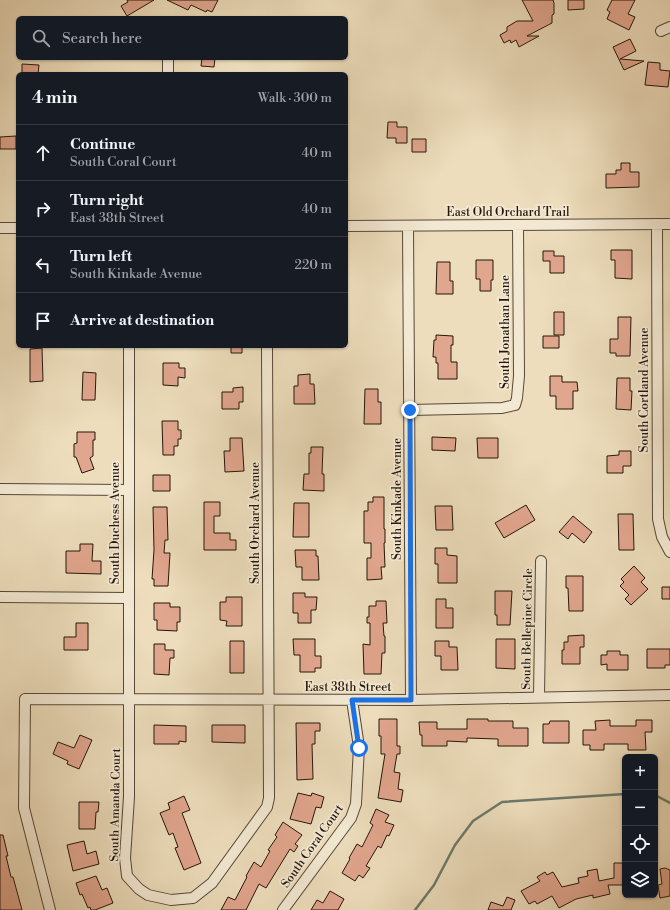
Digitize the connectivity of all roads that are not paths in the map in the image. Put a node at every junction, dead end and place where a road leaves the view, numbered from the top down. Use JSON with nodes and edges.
{"nodes":[{"id":1,"x":168,"y":60,"type":"edge"},
{"id":2,"x":168,"y":72,"type":"edge"},
{"id":3,"x":657,"y":224,"type":"junction"},
{"id":4,"x":670,"y":224,"type":"edge"},
{"id":5,"x":518,"y":225,"type":"junction"},
{"id":6,"x":348,"y":226,"type":"edge"},
{"id":7,"x":408,"y":226,"type":"junction"},
{"id":8,"x":0,"y":228,"type":"edge"},
{"id":9,"x":16,"y":228,"type":"edge"},
{"id":10,"x":129,"y":348,"type":"edge"},
{"id":11,"x":267,"y":348,"type":"edge"},
{"id":12,"x":410,"y":410,"type":"junction"},
{"id":13,"x":0,"y":489,"type":"edge"},
{"id":14,"x":128,"y":490,"type":"junction"},
{"id":15,"x":670,"y":552,"type":"edge"},
{"id":16,"x":540,"y":561,"type":"dead end"},
{"id":17,"x":0,"y":597,"type":"edge"},
{"id":18,"x":128,"y":598,"type":"junction"},
{"id":19,"x":670,"y":695,"type":"edge"},
{"id":20,"x":539,"y":696,"type":"junction"},
{"id":21,"x":128,"y":699,"type":"junction"},
{"id":22,"x":269,"y":700,"type":"junction"},
{"id":23,"x":352,"y":700,"type":"junction"},
{"id":24,"x":411,"y":700,"type":"junction"},
{"id":25,"x":50,"y":910,"type":"edge"},
{"id":26,"x":283,"y":910,"type":"edge"}],
"edges":[{"from":1,"to":2,"type":"street"},
{"from":3,"to":4,"type":"street","name":"East Old Orchard Trail"},
{"from":3,"to":5,"type":"street","name":"East Old Orchard Trail"},
{"from":3,"to":15,"type":"street","name":"South Cortland Avenue"},
{"from":5,"to":7,"type":"street","name":"East Old Orchard Trail"},
{"from":5,"to":12,"type":"street","name":"South Jonathan Lane"},
{"from":6,"to":7,"type":"street","name":"East Old Orchard Trail"},
{"from":7,"to":12,"type":"street","name":"South Kinkade Avenue"},
{"from":8,"to":9,"type":"street"},
{"from":10,"to":14,"type":"street","name":"South Duchess Avenue"},
{"from":11,"to":22,"type":"street","name":"South Orchard Avenue"},
{"from":12,"to":24,"type":"street","name":"South Kinkade Avenue"},
{"from":13,"to":14,"type":"street"},
{"from":14,"to":18,"type":"street","name":"South Duchess Avenue"},
{"from":16,"to":20,"type":"street","name":"South Bellepine Circle"},
{"from":17,"to":18,"type":"street"},
{"from":18,"to":21,"type":"street","name":"South Duchess Avenue"},
{"from":19,"to":20,"type":"street","name":"East 38th Street"},
{"from":20,"to":24,"type":"street","name":"East 38th Street"},
{"from":21,"to":22,"type":"street","name":"East 38th Street"},
{"from":21,"to":22,"type":"street","name":"South Amanda Court"},
{"from":21,"to":25,"type":"street","name":"East 38th Street"},
{"from":22,"to":23,"type":"street","name":"East 38th Street"},
{"from":23,"to":24,"type":"street","name":"East 38th Street"},
{"from":23,"to":26,"type":"street","name":"South Coral Court"}]}
